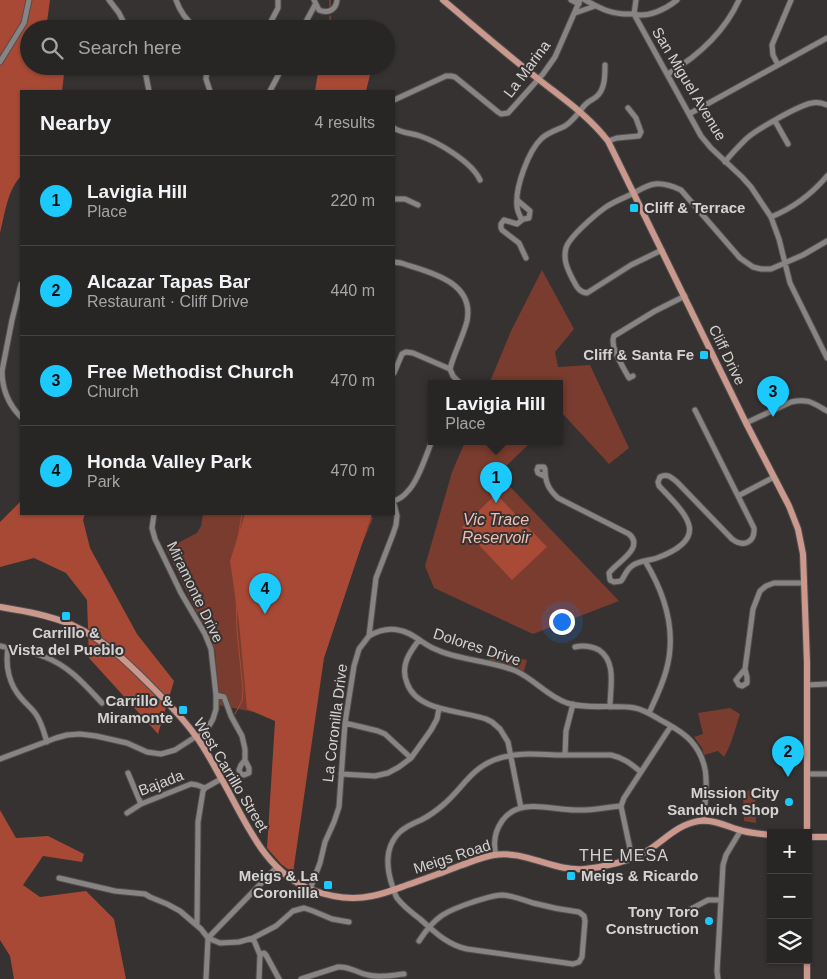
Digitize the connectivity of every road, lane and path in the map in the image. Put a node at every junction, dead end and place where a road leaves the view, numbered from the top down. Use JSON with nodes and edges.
{"nodes":[{"id":1,"x":29,"y":0,"type":"edge"},
{"id":2,"x":109,"y":0,"type":"edge"},
{"id":3,"x":176,"y":0,"type":"edge"},
{"id":4,"x":278,"y":0,"type":"edge"},
{"id":5,"x":337,"y":0,"type":"edge"},
{"id":6,"x":443,"y":0,"type":"edge"},
{"id":7,"x":570,"y":0,"type":"edge"},
{"id":8,"x":585,"y":0,"type":"edge"},
{"id":9,"x":636,"y":0,"type":"edge"},
{"id":10,"x":677,"y":0,"type":"edge"},
{"id":11,"x":739,"y":0,"type":"edge"},
{"id":12,"x":791,"y":0,"type":"edge"},
{"id":13,"x":314,"y":2,"type":"edge"},
{"id":14,"x":580,"y":2,"type":"edge"},
{"id":15,"x":594,"y":6,"type":"junction"},
{"id":16,"x":575,"y":13,"type":"junction"},
{"id":17,"x":634,"y":14,"type":"junction"},
{"id":18,"x":25,"y":20,"type":"edge"},
{"id":19,"x":123,"y":20,"type":"edge"},
{"id":20,"x":187,"y":20,"type":"edge"},
{"id":21,"x":272,"y":20,"type":"edge"},
{"id":22,"x":306,"y":20,"type":"edge"},
{"id":23,"x":20,"y":30,"type":"edge"},
{"id":24,"x":827,"y":38,"type":"edge"},
{"id":25,"x":0,"y":62,"type":"edge"},
{"id":26,"x":605,"y":65,"type":"dead end"},
{"id":27,"x":778,"y":65,"type":"junction"},
{"id":28,"x":668,"y":74,"type":"junction"},
{"id":29,"x":146,"y":75,"type":"edge"},
{"id":30,"x":206,"y":75,"type":"edge"},
{"id":31,"x":278,"y":75,"type":"edge"},
{"id":32,"x":538,"y":79,"type":"junction"},
{"id":33,"x":149,"y":90,"type":"edge"},
{"id":34,"x":210,"y":90,"type":"edge"},
{"id":35,"x":271,"y":90,"type":"edge"},
{"id":36,"x":395,"y":100,"type":"edge"},
{"id":37,"x":827,"y":105,"type":"edge"},
{"id":38,"x":628,"y":108,"type":"dead end"},
{"id":39,"x":580,"y":112,"type":"junction"},
{"id":40,"x":506,"y":114,"type":"junction"},
{"id":41,"x":689,"y":114,"type":"junction"},
{"id":42,"x":508,"y":121,"type":"dead end"},
{"id":43,"x":775,"y":121,"type":"junction"},
{"id":44,"x":395,"y":128,"type":"edge"},
{"id":45,"x":608,"y":141,"type":"junction"},
{"id":46,"x":788,"y":144,"type":"dead end"},
{"id":47,"x":725,"y":162,"type":"junction"},
{"id":48,"x":827,"y":176,"type":"edge"},
{"id":49,"x":480,"y":180,"type":"dead end"},
{"id":50,"x":634,"y":193,"type":"junction"},
{"id":51,"x":395,"y":199,"type":"edge"},
{"id":52,"x":517,"y":200,"type":"junction"},
{"id":53,"x":418,"y":205,"type":"dead end"},
{"id":54,"x":771,"y":217,"type":"junction"},
{"id":55,"x":521,"y":218,"type":"junction"},
{"id":56,"x":827,"y":241,"type":"edge"},
{"id":57,"x":662,"y":250,"type":"junction"},
{"id":58,"x":526,"y":258,"type":"dead end"},
{"id":59,"x":395,"y":262,"type":"edge"},
{"id":60,"x":785,"y":262,"type":"junction"},
{"id":61,"x":20,"y":288,"type":"edge"},
{"id":62,"x":684,"y":296,"type":"junction"},
{"id":63,"x":827,"y":358,"type":"edge"},
{"id":64,"x":450,"y":369,"type":"junction"},
{"id":65,"x":395,"y":371,"type":"edge"},
{"id":66,"x":633,"y":376,"type":"dead end"},
{"id":67,"x":456,"y":380,"type":"edge"},
{"id":68,"x":695,"y":410,"type":"dead end"},
{"id":69,"x":827,"y":411,"type":"edge"},
{"id":70,"x":20,"y":417,"type":"edge"},
{"id":71,"x":746,"y":423,"type":"junction"},
{"id":72,"x":430,"y":445,"type":"edge"},
{"id":73,"x":544,"y":476,"type":"dead end"},
{"id":74,"x":774,"y":478,"type":"junction"},
{"id":75,"x":738,"y":496,"type":"junction"},
{"id":76,"x":395,"y":501,"type":"edge"},
{"id":77,"x":395,"y":507,"type":"edge"},
{"id":78,"x":154,"y":515,"type":"edge"},
{"id":79,"x":645,"y":561,"type":"junction"},
{"id":80,"x":804,"y":583,"type":"junction"},
{"id":81,"x":0,"y":607,"type":"edge"},
{"id":82,"x":369,"y":636,"type":"junction"},
{"id":83,"x":419,"y":640,"type":"junction"},
{"id":84,"x":0,"y":646,"type":"edge"},
{"id":85,"x":575,"y":647,"type":"dead end"},
{"id":86,"x":8,"y":648,"type":"junction"},
{"id":87,"x":745,"y":669,"type":"dead end"},
{"id":88,"x":827,"y":684,"type":"edge"},
{"id":89,"x":808,"y":685,"type":"junction"},
{"id":90,"x":216,"y":695,"type":"junction"},
{"id":91,"x":102,"y":703,"type":"dead end"},
{"id":92,"x":573,"y":704,"type":"junction"},
{"id":93,"x":610,"y":707,"type":"junction"},
{"id":94,"x":439,"y":708,"type":"junction"},
{"id":95,"x":648,"y":713,"type":"junction"},
{"id":96,"x":345,"y":723,"type":"junction"},
{"id":97,"x":671,"y":726,"type":"junction"},
{"id":98,"x":196,"y":736,"type":"junction"},
{"id":99,"x":47,"y":742,"type":"junction"},
{"id":100,"x":565,"y":755,"type":"junction"},
{"id":101,"x":511,"y":756,"type":"junction"},
{"id":102,"x":411,"y":758,"type":"junction"},
{"id":103,"x":0,"y":759,"type":"edge"},
{"id":104,"x":245,"y":760,"type":"dead end"},
{"id":105,"x":641,"y":772,"type":"junction"},
{"id":106,"x":128,"y":773,"type":"dead end"},
{"id":107,"x":340,"y":774,"type":"junction"},
{"id":108,"x":807,"y":774,"type":"junction"},
{"id":109,"x":827,"y":774,"type":"edge"},
{"id":110,"x":221,"y":779,"type":"junction"},
{"id":111,"x":205,"y":788,"type":"junction"},
{"id":112,"x":141,"y":804,"type":"junction"},
{"id":113,"x":621,"y":806,"type":"junction"},
{"id":114,"x":521,"y":808,"type":"junction"},
{"id":115,"x":127,"y":813,"type":"dead end"},
{"id":116,"x":704,"y":821,"type":"junction"},
{"id":117,"x":807,"y":829,"type":"edge"},
{"id":118,"x":741,"y":830,"type":"junction"},
{"id":119,"x":767,"y":833,"type":"edge"},
{"id":120,"x":812,"y":837,"type":"edge"},
{"id":121,"x":827,"y":837,"type":"edge"},
{"id":122,"x":496,"y":855,"type":"junction"},
{"id":123,"x":632,"y":858,"type":"junction"},
{"id":124,"x":276,"y":868,"type":"junction"},
{"id":125,"x":60,"y":878,"type":"dead end"},
{"id":126,"x":310,"y":889,"type":"junction"},
{"id":127,"x":394,"y":890,"type":"junction"},
{"id":128,"x":721,"y":900,"type":"junction"},
{"id":129,"x":691,"y":909,"type":"dead end"},
{"id":130,"x":349,"y":922,"type":"dead end"},
{"id":131,"x":197,"y":925,"type":"junction"},
{"id":132,"x":429,"y":926,"type":"junction"},
{"id":133,"x":208,"y":938,"type":"junction"},
{"id":134,"x":253,"y":938,"type":"junction"},
{"id":135,"x":419,"y":941,"type":"dead end"},
{"id":136,"x":260,"y":955,"type":"junction"},
{"id":137,"x":807,"y":964,"type":"edge"},
{"id":138,"x":404,"y":974,"type":"dead end"},
{"id":139,"x":206,"y":979,"type":"edge"},
{"id":140,"x":259,"y":979,"type":"edge"},
{"id":141,"x":279,"y":979,"type":"edge"},
{"id":142,"x":302,"y":979,"type":"edge"},
{"id":143,"x":718,"y":979,"type":"edge"},
{"id":144,"x":807,"y":979,"type":"edge"}],
"edges":[{"from":1,"to":18,"type":"street"},
{"from":2,"to":19,"type":"street"},
{"from":3,"to":20,"type":"street"},
{"from":4,"to":21,"type":"street"},
{"from":5,"to":13,"type":"street"},
{"from":6,"to":32,"type":"main road","name":"Cliff Drive"},
{"from":7,"to":14,"type":"street"},
{"from":8,"to":15,"type":"street"},
{"from":9,"to":17,"type":"street"},
{"from":10,"to":17,"type":"street"},
{"from":11,"to":28,"type":"street"},
{"from":12,"to":27,"type":"street"},
{"from":13,"to":22,"type":"street"},
{"from":14,"to":16,"type":"street","name":"La Marina"},
{"from":15,"to":16,"type":"street"},
{"from":15,"to":17,"type":"street"},
{"from":16,"to":32,"type":"street","name":"La Marina"},
{"from":17,"to":28,"type":"street","name":"San Miguel Avenue"},
{"from":23,"to":25,"type":"street"},
{"from":24,"to":27,"type":"street"},
{"from":26,"to":39,"type":"street"},
{"from":27,"to":41,"type":"street"},
{"from":28,"to":41,"type":"street","name":"San Miguel Avenue"},
{"from":29,"to":33,"type":"street"},
{"from":30,"to":34,"type":"street"},
{"from":31,"to":35,"type":"street"},
{"from":32,"to":39,"type":"main road","name":"Cliff Drive"},
{"from":32,"to":40,"type":"street","name":"La Marina"},
{"from":36,"to":40,"type":"street","name":"La Marina"},
{"from":37,"to":43,"type":"street"},
{"from":38,"to":45,"type":"street"},
{"from":39,"to":45,"type":"main road","name":"Cliff Drive"},
{"from":39,"to":52,"type":"street"},
{"from":40,"to":42,"type":"street"},
{"from":41,"to":47,"type":"street","name":"San Miguel Avenue"},
{"from":43,"to":46,"type":"street"},
{"from":43,"to":47,"type":"street"},
{"from":44,"to":49,"type":"street"},
{"from":45,"to":50,"type":"main road","name":"Cliff Drive"},
{"from":47,"to":54,"type":"street","name":"San Miguel Avenue"},
{"from":48,"to":54,"type":"street"},
{"from":50,"to":57,"type":"main road","name":"Cliff Drive"},
{"from":50,"to":57,"type":"street"},
{"from":50,"to":60,"type":"street"},
{"from":51,"to":53,"type":"street"},
{"from":52,"to":55,"type":"street"},
{"from":52,"to":55,"type":"street"},
{"from":54,"to":60,"type":"street","name":"San Miguel Avenue"},
{"from":55,"to":58,"type":"street"},
{"from":56,"to":60,"type":"street"},
{"from":57,"to":62,"type":"main road","name":"Cliff Drive"},
{"from":59,"to":64,"type":"street"},
{"from":60,"to":63,"type":"street","name":"San Miguel Avenue"},
{"from":61,"to":70,"type":"street"},
{"from":62,"to":66,"type":"street"},
{"from":62,"to":71,"type":"main road","name":"Cliff Drive"},
{"from":64,"to":65,"type":"street"},
{"from":64,"to":67,"type":"street"},
{"from":68,"to":75,"type":"street"},
{"from":69,"to":71,"type":"street"},
{"from":71,"to":74,"type":"main road","name":"Cliff Drive"},
{"from":72,"to":76,"type":"street"},
{"from":73,"to":79,"type":"street"},
{"from":74,"to":75,"type":"street"},
{"from":74,"to":80,"type":"main road","name":"Cliff Drive"},
{"from":75,"to":79,"type":"street"},
{"from":77,"to":82,"type":"street","name":"La Coronilla Drive"},
{"from":78,"to":90,"type":"street","name":"Miramonte Drive"},
{"from":79,"to":95,"type":"street"},
{"from":80,"to":87,"type":"street"},
{"from":80,"to":89,"type":"main road","name":"Cliff Drive"},
{"from":81,"to":98,"type":"main road","name":"West Carrillo Street"},
{"from":82,"to":83,"type":"street","name":"Dolores Drive"},
{"from":82,"to":96,"type":"street","name":"La Coronilla Drive"},
{"from":83,"to":92,"type":"street","name":"Dolores Drive"},
{"from":83,"to":94,"type":"street"},
{"from":84,"to":86,"type":"street"},
{"from":85,"to":93,"type":"street"},
{"from":86,"to":91,"type":"street"},
{"from":86,"to":99,"type":"street"},
{"from":88,"to":89,"type":"street"},
{"from":89,"to":108,"type":"main road","name":"Cliff Drive"},
{"from":90,"to":98,"type":"street","name":"Miramonte Drive"},
{"from":90,"to":104,"type":"street"},
{"from":92,"to":93,"type":"street","name":"Dolores Drive"},
{"from":92,"to":100,"type":"street"},
{"from":93,"to":95,"type":"street","name":"Dolores Drive"},
{"from":94,"to":101,"type":"street"},
{"from":94,"to":102,"type":"street"},
{"from":95,"to":97,"type":"street","name":"Dolores Drive"},
{"from":96,"to":102,"type":"street"},
{"from":96,"to":107,"type":"street","name":"La Coronilla Drive"},
{"from":97,"to":105,"type":"street"},
{"from":97,"to":116,"type":"street","name":"Dolores Drive"},
{"from":98,"to":99,"type":"street","name":"Miramonte Drive"},
{"from":98,"to":110,"type":"main road","name":"West Carrillo Street"},
{"from":99,"to":103,"type":"street","name":"Miramonte Drive"},
{"from":100,"to":101,"type":"street"},
{"from":100,"to":105,"type":"street"},
{"from":101,"to":114,"type":"street"},
{"from":101,"to":127,"type":"street"},
{"from":102,"to":107,"type":"street"},
{"from":105,"to":113,"type":"street"},
{"from":106,"to":112,"type":"street"},
{"from":107,"to":126,"type":"street","name":"La Coronilla Drive"},
{"from":108,"to":109,"type":"street"},
{"from":108,"to":117,"type":"main road","name":"Cliff Drive"},
{"from":110,"to":111,"type":"street"},
{"from":110,"to":124,"type":"main road","name":"West Carrillo Street"},
{"from":111,"to":112,"type":"street","name":"Bajada"},
{"from":111,"to":131,"type":"street"},
{"from":112,"to":115,"type":"street","name":"Bajada"},
{"from":113,"to":114,"type":"street"},
{"from":113,"to":123,"type":"street"},
{"from":114,"to":122,"type":"street"},
{"from":116,"to":118,"type":"main road","name":"Meigs Road"},
{"from":116,"to":123,"type":"main road","name":"Meigs Road"},
{"from":118,"to":119,"type":"main road","name":"Meigs Road"},
{"from":118,"to":128,"type":"street"},
{"from":120,"to":121,"type":"main road"},
{"from":122,"to":123,"type":"main road","name":"Meigs Road"},
{"from":122,"to":127,"type":"main road","name":"Meigs Road"},
{"from":124,"to":126,"type":"main road","name":"West Carrillo Street"},
{"from":124,"to":133,"type":"street"},
{"from":125,"to":131,"type":"street"},
{"from":126,"to":127,"type":"main road","name":"Meigs Road"},
{"from":127,"to":132,"type":"street"},
{"from":128,"to":129,"type":"street"},
{"from":128,"to":143,"type":"street"},
{"from":130,"to":134,"type":"street"},
{"from":131,"to":133,"type":"street"},
{"from":132,"to":132,"type":"street"},
{"from":132,"to":135,"type":"street"},
{"from":133,"to":134,"type":"street"},
{"from":133,"to":139,"type":"street"},
{"from":134,"to":136,"type":"street"},
{"from":136,"to":140,"type":"street"},
{"from":136,"to":141,"type":"street"},
{"from":137,"to":144,"type":"main road"},
{"from":138,"to":142,"type":"street"}]}
